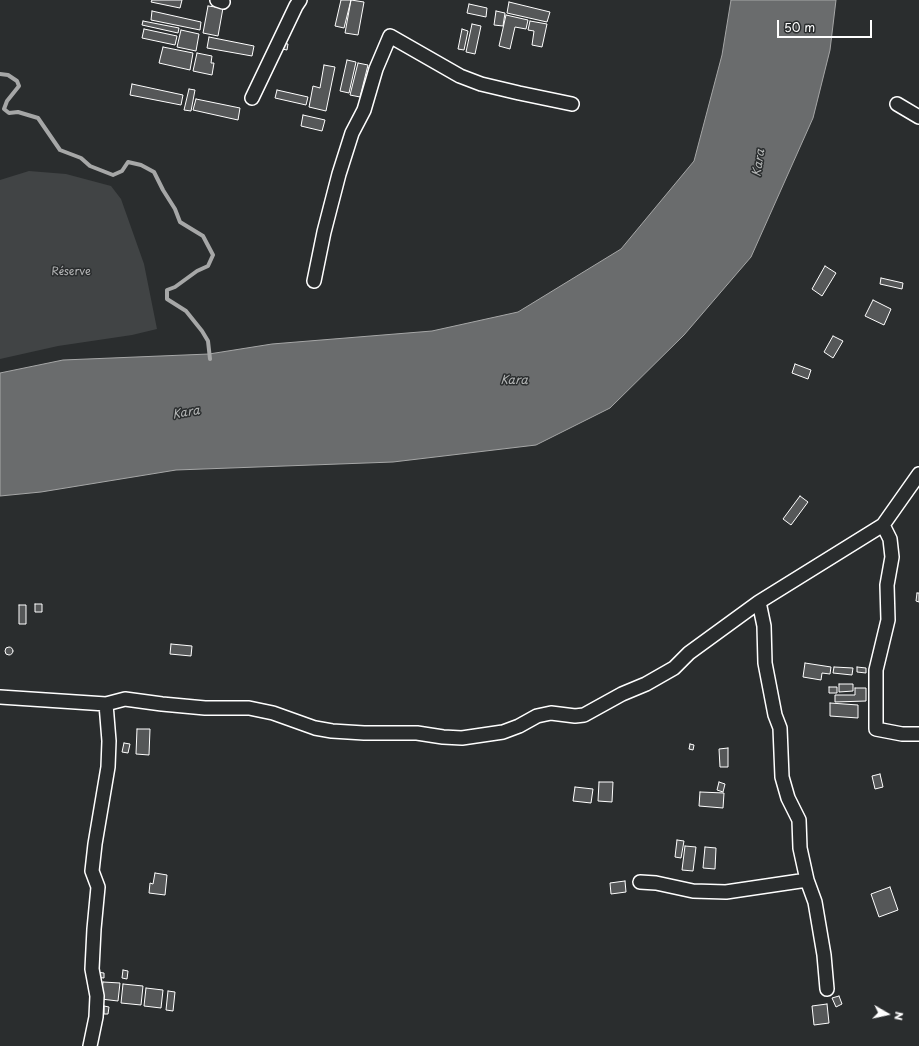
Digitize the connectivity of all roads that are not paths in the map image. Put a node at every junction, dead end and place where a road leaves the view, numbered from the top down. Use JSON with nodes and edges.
{"nodes":[{"id":1,"x":300,"y":0,"type":"edge"},
{"id":2,"x":252,"y":98,"type":"dead end"},
{"id":3,"x":572,"y":104,"type":"dead end"},
{"id":4,"x":897,"y":104,"type":"dead end"},
{"id":5,"x":919,"y":117,"type":"edge"},
{"id":6,"x":314,"y":281,"type":"dead end"},
{"id":7,"x":919,"y":474,"type":"edge"},
{"id":8,"x":883,"y":525,"type":"junction"},
{"id":9,"x":759,"y":602,"type":"junction"},
{"id":10,"x":0,"y":697,"type":"edge"},
{"id":11,"x":106,"y":704,"type":"junction"},
{"id":12,"x":919,"y":734,"type":"edge"},
{"id":13,"x":807,"y":880,"type":"junction"},
{"id":14,"x":640,"y":882,"type":"dead end"},
{"id":15,"x":827,"y":989,"type":"dead end"},
{"id":16,"x":90,"y":1046,"type":"edge"}],
"edges":[{"from":1,"to":2,"type":"street"},
{"from":3,"to":6,"type":"street"},
{"from":4,"to":5,"type":"street"},
{"from":7,"to":8,"type":"street"},
{"from":8,"to":9,"type":"street"},
{"from":8,"to":12,"type":"street"},
{"from":9,"to":11,"type":"street"},
{"from":9,"to":13,"type":"street"},
{"from":10,"to":11,"type":"street"},
{"from":11,"to":16,"type":"street"},
{"from":13,"to":14,"type":"street"},
{"from":13,"to":15,"type":"street"}]}
